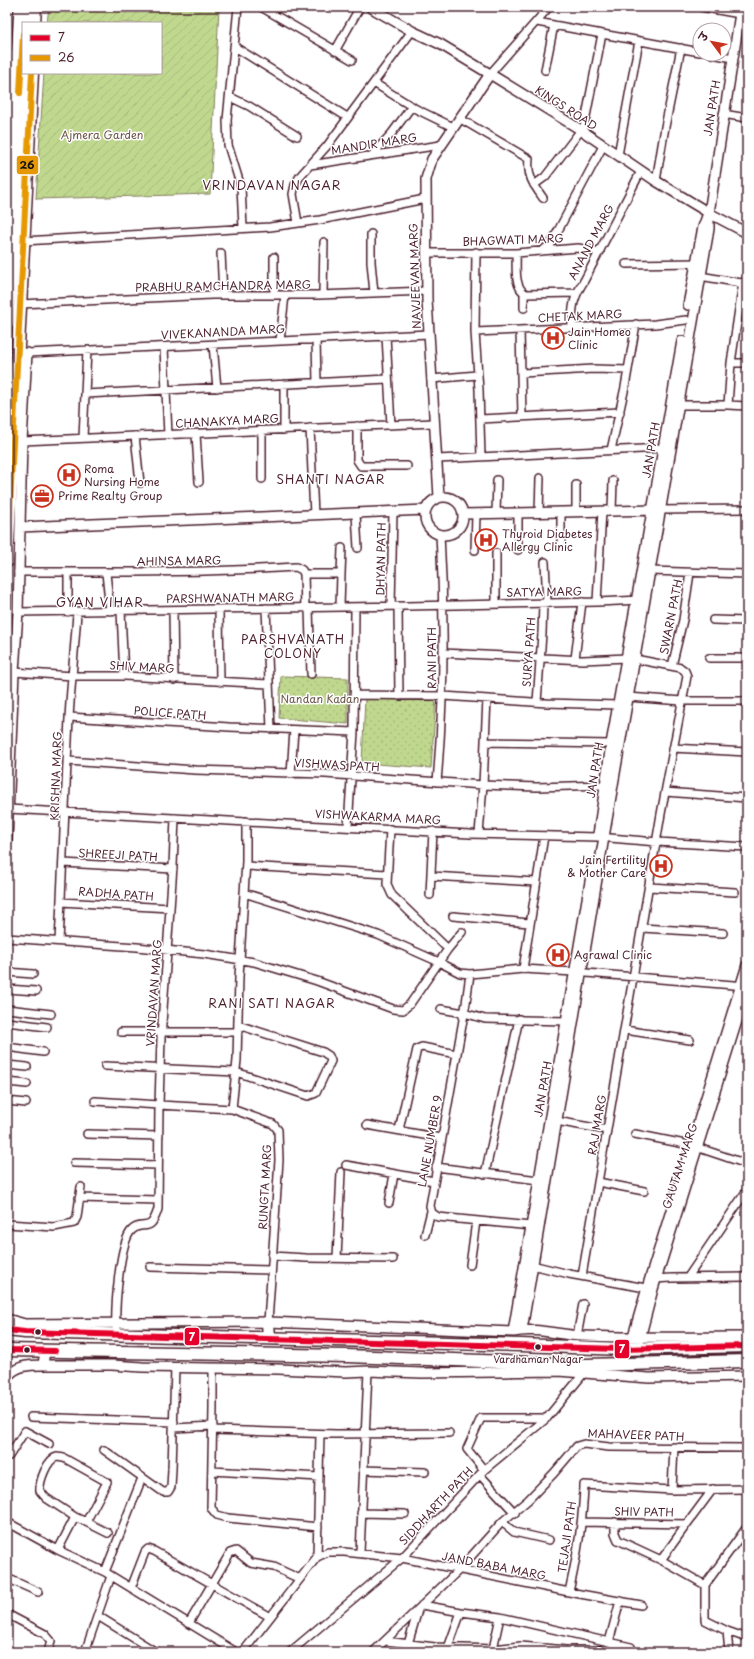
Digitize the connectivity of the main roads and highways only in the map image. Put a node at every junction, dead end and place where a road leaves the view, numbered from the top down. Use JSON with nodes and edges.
{"nodes":[{"id":1,"x":24,"y":7,"type":"edge"},
{"id":2,"x":35,"y":7,"type":"edge"},
{"id":3,"x":24,"y":22,"type":"edge"},
{"id":4,"x":34,"y":22,"type":"edge"},
{"id":5,"x":22,"y":58,"type":"edge"},
{"id":6,"x":32,"y":74,"type":"edge"},
{"id":7,"x":11,"y":322,"type":"edge"},
{"id":8,"x":7,"y":561,"type":"edge"},
{"id":9,"x":268,"y":1322,"type":"road end"},
{"id":10,"x":8,"y":1325,"type":"edge"},
{"id":11,"x":269,"y":1338,"type":"junction"},
{"id":12,"x":747,"y":1346,"type":"edge"},
{"id":13,"x":7,"y":1350,"type":"edge"},
{"id":14,"x":747,"y":1361,"type":"edge"}],
"edges":[{"from":1,"to":3,"type":"highway"},
{"from":2,"to":4,"type":"highway"},
{"from":5,"to":7,"type":"highway"},
{"from":6,"to":7,"type":"highway"},
{"from":7,"to":8,"type":"highway"},
{"from":9,"to":11,"type":"highway"},
{"from":10,"to":11,"type":"highway"},
{"from":11,"to":12,"type":"highway"},
{"from":13,"to":14,"type":"highway"}]}
